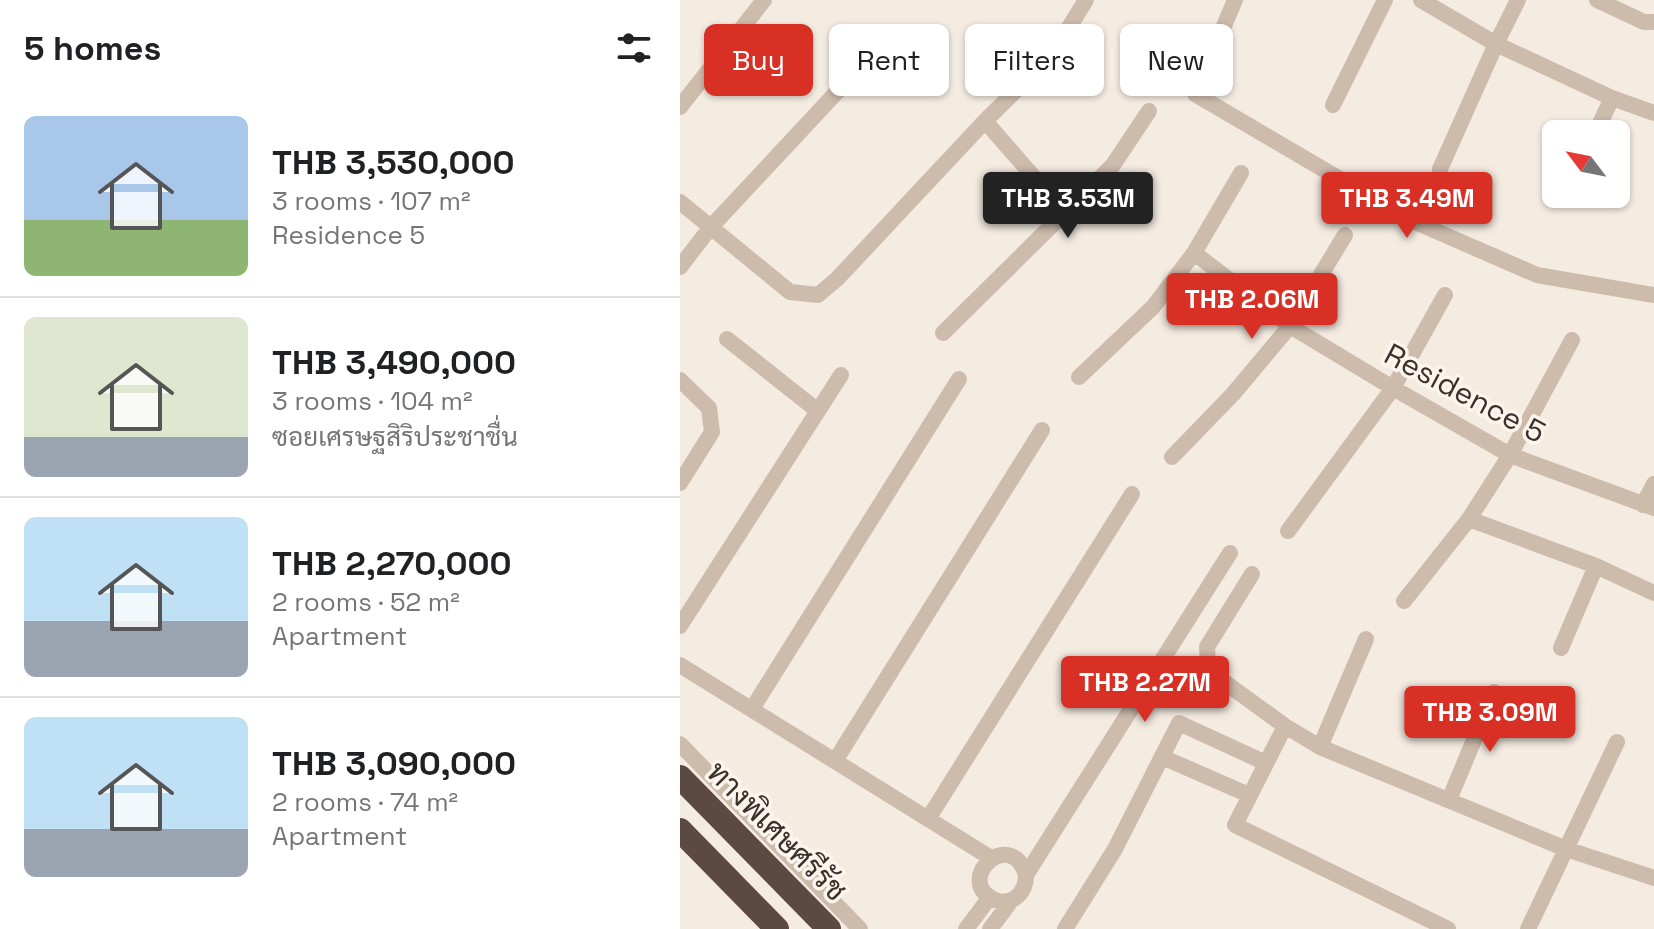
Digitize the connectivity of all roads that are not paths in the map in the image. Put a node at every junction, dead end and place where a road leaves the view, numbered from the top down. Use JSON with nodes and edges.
{"nodes":[{"id":1,"x":764,"y":0,"type":"edge"},
{"id":2,"x":1086,"y":0,"type":"edge"},
{"id":3,"x":1235,"y":0,"type":"edge"},
{"id":4,"x":1385,"y":0,"type":"edge"},
{"id":5,"x":1421,"y":0,"type":"edge"},
{"id":6,"x":1518,"y":0,"type":"edge"},
{"id":7,"x":1597,"y":0,"type":"edge"},
{"id":8,"x":1654,"y":22,"type":"edge"},
{"id":9,"x":1225,"y":24,"type":"edge"},
{"id":10,"x":1496,"y":44,"type":"junction"},
{"id":11,"x":833,"y":96,"type":"edge"},
{"id":12,"x":1198,"y":96,"type":"edge"},
{"id":13,"x":1612,"y":98,"type":"junction"},
{"id":14,"x":1333,"y":105,"type":"dead end"},
{"id":15,"x":680,"y":107,"type":"edge"},
{"id":16,"x":1149,"y":111,"type":"dead end"},
{"id":17,"x":1654,"y":113,"type":"edge"},
{"id":18,"x":1602,"y":120,"type":"edge"},
{"id":19,"x":985,"y":121,"type":"junction"},
{"id":20,"x":1440,"y":169,"type":"dead end"},
{"id":21,"x":1241,"y":173,"type":"dead end"},
{"id":22,"x":680,"y":202,"type":"edge"},
{"id":23,"x":1066,"y":214,"type":"junction"},
{"id":24,"x":710,"y":228,"type":"junction"},
{"id":25,"x":1345,"y":235,"type":"dead end"},
{"id":26,"x":1194,"y":253,"type":"junction"},
{"id":27,"x":680,"y":267,"type":"edge"},
{"id":28,"x":1445,"y":295,"type":"dead end"},
{"id":29,"x":1654,"y":295,"type":"edge"},
{"id":30,"x":1290,"y":326,"type":"junction"},
{"id":31,"x":943,"y":333,"type":"dead end"},
{"id":32,"x":727,"y":339,"type":"dead end"},
{"id":33,"x":1572,"y":340,"type":"dead end"},
{"id":34,"x":841,"y":375,"type":"dead end"},
{"id":35,"x":1079,"y":377,"type":"dead end"},
{"id":36,"x":959,"y":379,"type":"dead end"},
{"id":37,"x":680,"y":380,"type":"edge"},
{"id":38,"x":1393,"y":388,"type":"junction"},
{"id":39,"x":818,"y":411,"type":"junction"},
{"id":40,"x":1042,"y":430,"type":"dead end"},
{"id":41,"x":1510,"y":455,"type":"junction"},
{"id":42,"x":1172,"y":457,"type":"dead end"},
{"id":43,"x":680,"y":483,"type":"edge"},
{"id":44,"x":1654,"y":484,"type":"edge"},
{"id":45,"x":1132,"y":494,"type":"dead end"},
{"id":46,"x":1648,"y":506,"type":"edge"},
{"id":47,"x":1469,"y":519,"type":"junction"},
{"id":48,"x":1288,"y":531,"type":"dead end"},
{"id":49,"x":1230,"y":553,"type":"dead end"},
{"id":50,"x":1596,"y":566,"type":"junction"},
{"id":51,"x":1252,"y":574,"type":"dead end"},
{"id":52,"x":1654,"y":593,"type":"edge"},
{"id":53,"x":1404,"y":601,"type":"dead end"},
{"id":54,"x":680,"y":626,"type":"edge"},
{"id":55,"x":1366,"y":639,"type":"dead end"},
{"id":56,"x":1561,"y":648,"type":"dead end"},
{"id":57,"x":680,"y":665,"type":"edge"},
{"id":58,"x":1494,"y":692,"type":"dead end"},
{"id":59,"x":752,"y":709,"type":"junction"},
{"id":60,"x":1285,"y":726,"type":"junction"},
{"id":61,"x":1617,"y":742,"type":"dead end"},
{"id":62,"x":680,"y":744,"type":"edge"},
{"id":63,"x":1320,"y":747,"type":"junction"},
{"id":64,"x":1162,"y":757,"type":"junction"},
{"id":65,"x":835,"y":761,"type":"junction"},
{"id":66,"x":1266,"y":763,"type":"junction"},
{"id":67,"x":680,"y":777,"type":"edge"},
{"id":68,"x":1249,"y":795,"type":"junction"},
{"id":69,"x":1449,"y":800,"type":"junction"},
{"id":70,"x":928,"y":819,"type":"junction"},
{"id":71,"x":680,"y":830,"type":"edge"},
{"id":72,"x":1566,"y":849,"type":"junction"},
{"id":73,"x":991,"y":858,"type":"junction"},
{"id":74,"x":1026,"y":875,"type":"junction"},
{"id":75,"x":1654,"y":878,"type":"edge"},
{"id":76,"x":990,"y":897,"type":"junction"},
{"id":77,"x":1011,"y":901,"type":"junction"},
{"id":78,"x":777,"y":929,"type":"edge"},
{"id":79,"x":829,"y":929,"type":"edge"},
{"id":80,"x":860,"y":929,"type":"edge"},
{"id":81,"x":966,"y":929,"type":"edge"},
{"id":82,"x":990,"y":929,"type":"edge"},
{"id":83,"x":1065,"y":929,"type":"edge"},
{"id":84,"x":1448,"y":929,"type":"edge"},
{"id":85,"x":1528,"y":929,"type":"edge"}],
"edges":[{"from":1,"to":15,"type":"street"},
{"from":2,"to":19,"type":"street"},
{"from":3,"to":9,"type":"street"},
{"from":4,"to":14,"type":"street"},
{"from":5,"to":10,"type":"street"},
{"from":6,"to":10,"type":"street"},
{"from":7,"to":8,"type":"street"},
{"from":10,"to":13,"type":"street"},
{"from":10,"to":20,"type":"street"},
{"from":11,"to":24,"type":"street"},
{"from":12,"to":29,"type":"street"},
{"from":13,"to":17,"type":"street"},
{"from":13,"to":18,"type":"street"},
{"from":16,"to":23,"type":"street"},
{"from":19,"to":23,"type":"street"},
{"from":19,"to":24,"type":"street"},
{"from":21,"to":26,"type":"street"},
{"from":22,"to":24,"type":"street"},
{"from":23,"to":31,"type":"street"},
{"from":24,"to":27,"type":"street"},
{"from":25,"to":30,"type":"street"},
{"from":26,"to":30,"type":"street","name":"Residence 5"},
{"from":26,"to":35,"type":"street"},
{"from":28,"to":38,"type":"street"},
{"from":30,"to":38,"type":"street","name":"Residence 5"},
{"from":30,"to":42,"type":"street"},
{"from":32,"to":39,"type":"street"},
{"from":33,"to":41,"type":"street"},
{"from":34,"to":39,"type":"street"},
{"from":36,"to":59,"type":"street"},
{"from":37,"to":43,"type":"street"},
{"from":38,"to":41,"type":"street","name":"Residence 5"},
{"from":38,"to":48,"type":"street"},
{"from":39,"to":54,"type":"street"},
{"from":40,"to":65,"type":"street"},
{"from":41,"to":46,"type":"street","name":"Residence 5"},
{"from":41,"to":47,"type":"street"},
{"from":44,"to":46,"type":"street","name":"Residence 5"},
{"from":45,"to":70,"type":"street"},
{"from":47,"to":50,"type":"street"},
{"from":47,"to":53,"type":"street"},
{"from":49,"to":74,"type":"street"},
{"from":50,"to":52,"type":"street"},
{"from":50,"to":56,"type":"street"},
{"from":51,"to":60,"type":"street"},
{"from":55,"to":63,"type":"street"},
{"from":57,"to":59,"type":"street"},
{"from":58,"to":69,"type":"street"},
{"from":59,"to":65,"type":"street"},
{"from":60,"to":63,"type":"street"},
{"from":60,"to":66,"type":"street"},
{"from":61,"to":72,"type":"street"},
{"from":62,"to":80,"type":"street"},
{"from":63,"to":69,"type":"street"},
{"from":64,"to":66,"type":"street"},
{"from":64,"to":68,"type":"street"},
{"from":64,"to":83,"type":"street"},
{"from":65,"to":70,"type":"street"},
{"from":66,"to":68,"type":"street"},
{"from":67,"to":79,"type":"highway","name":"ทางพิเศษศรีรัช"},
{"from":68,"to":84,"type":"street"},
{"from":69,"to":72,"type":"street"},
{"from":70,"to":73,"type":"street"},
{"from":71,"to":78,"type":"highway"},
{"from":72,"to":75,"type":"street"},
{"from":72,"to":85,"type":"street"},
{"from":73,"to":74,"type":"street"},
{"from":73,"to":76,"type":"street"},
{"from":74,"to":77,"type":"street"},
{"from":76,"to":77,"type":"street"},
{"from":76,"to":81,"type":"street"},
{"from":77,"to":82,"type":"street"}]}
